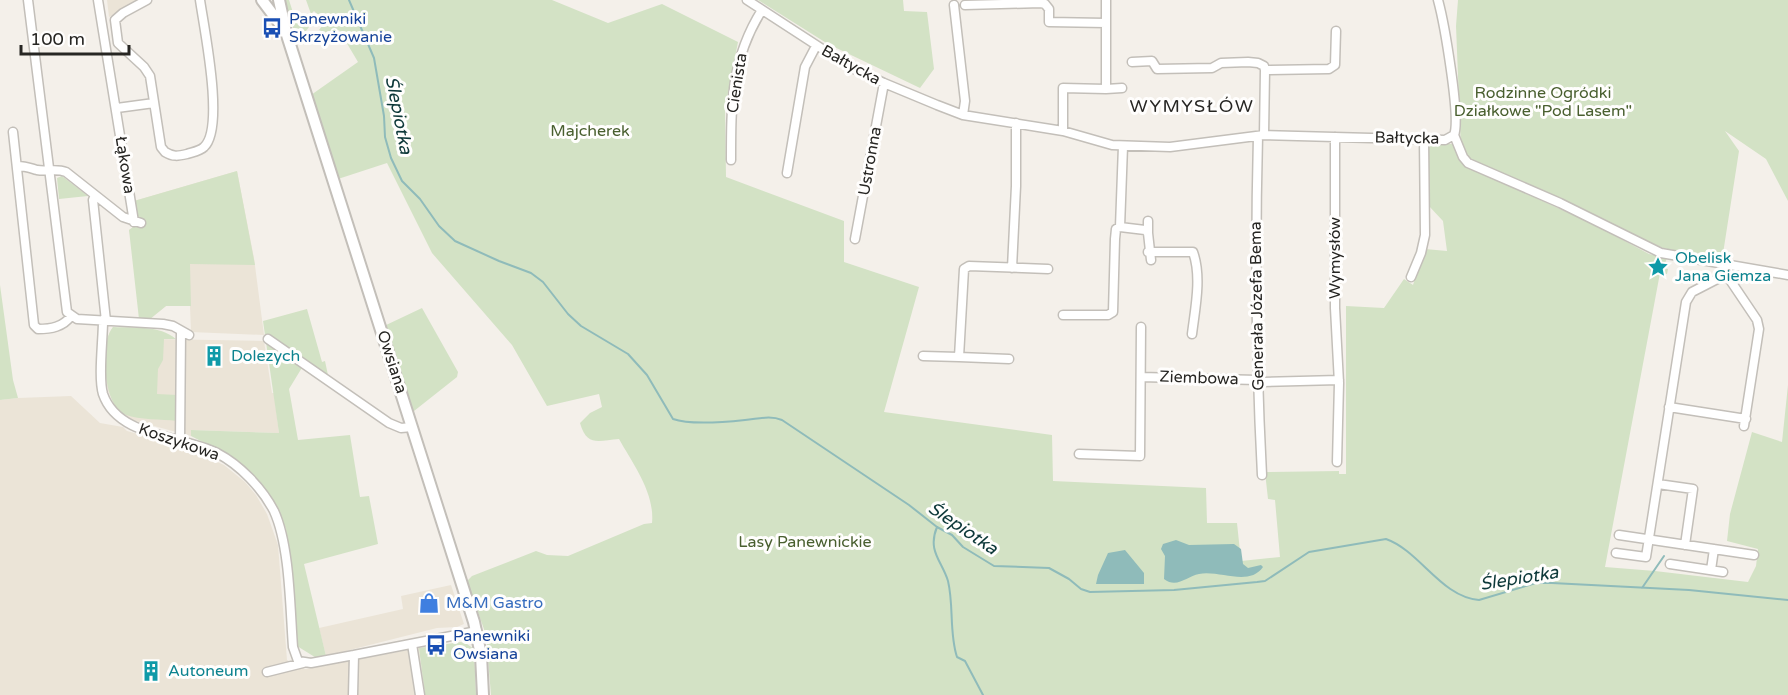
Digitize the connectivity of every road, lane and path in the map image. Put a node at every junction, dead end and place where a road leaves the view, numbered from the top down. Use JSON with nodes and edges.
{"nodes":[{"id":1,"x":28,"y":0,"type":"edge"},
{"id":2,"x":98,"y":0,"type":"edge"},
{"id":3,"x":147,"y":0,"type":"edge"},
{"id":4,"x":200,"y":0,"type":"edge"},
{"id":5,"x":262,"y":0,"type":"edge"},
{"id":6,"x":747,"y":0,"type":"edge"},
{"id":7,"x":1106,"y":0,"type":"edge"},
{"id":8,"x":1438,"y":0,"type":"edge"},
{"id":9,"x":954,"y":5,"type":"dead end"},
{"id":10,"x":965,"y":5,"type":"dead end"},
{"id":11,"x":277,"y":8,"type":"edge"},
{"id":12,"x":762,"y":10,"type":"junction"},
{"id":13,"x":1106,"y":23,"type":"junction"},
{"id":14,"x":1336,"y":31,"type":"dead end"},
{"id":15,"x":816,"y":46,"type":"junction"},
{"id":16,"x":1132,"y":62,"type":"dead end"},
{"id":17,"x":1264,"y":70,"type":"junction"},
{"id":18,"x":884,"y":83,"type":"junction"},
{"id":19,"x":1106,"y":88,"type":"junction"},
{"id":20,"x":1122,"y":88,"type":"dead end"},
{"id":21,"x":154,"y":103,"type":"junction"},
{"id":22,"x":117,"y":108,"type":"junction"},
{"id":23,"x":963,"y":115,"type":"junction"},
{"id":24,"x":1016,"y":123,"type":"junction"},
{"id":25,"x":1063,"y":131,"type":"junction"},
{"id":26,"x":13,"y":132,"type":"dead end"},
{"id":27,"x":1454,"y":135,"type":"junction"},
{"id":28,"x":1261,"y":136,"type":"junction"},
{"id":29,"x":1335,"y":137,"type":"junction"},
{"id":30,"x":1424,"y":139,"type":"junction"},
{"id":31,"x":1123,"y":146,"type":"junction"},
{"id":32,"x":731,"y":160,"type":"dead end"},
{"id":33,"x":18,"y":166,"type":"junction"},
{"id":34,"x":50,"y":170,"type":"junction"},
{"id":35,"x":788,"y":173,"type":"dead end"},
{"id":36,"x":95,"y":195,"type":"junction"},
{"id":37,"x":1148,"y":221,"type":"dead end"},
{"id":38,"x":1120,"y":227,"type":"junction"},
{"id":39,"x":1148,"y":233,"type":"junction"},
{"id":40,"x":855,"y":239,"type":"dead end"},
{"id":41,"x":1724,"y":265,"type":"junction"},
{"id":42,"x":1012,"y":268,"type":"junction"},
{"id":43,"x":1048,"y":269,"type":"dead end"},
{"id":44,"x":1725,"y":275,"type":"junction"},
{"id":45,"x":1788,"y":275,"type":"edge"},
{"id":46,"x":1411,"y":277,"type":"dead end"},
{"id":47,"x":1063,"y":315,"type":"dead end"},
{"id":48,"x":71,"y":316,"type":"junction"},
{"id":49,"x":105,"y":321,"type":"junction"},
{"id":50,"x":1142,"y":327,"type":"dead end"},
{"id":51,"x":1192,"y":334,"type":"dead end"},
{"id":52,"x":268,"y":339,"type":"dead end"},
{"id":53,"x":923,"y":356,"type":"dead end"},
{"id":54,"x":959,"y":357,"type":"junction"},
{"id":55,"x":1009,"y":359,"type":"dead end"},
{"id":56,"x":1141,"y":377,"type":"junction"},
{"id":57,"x":1257,"y":380,"type":"junction"},
{"id":58,"x":1339,"y":380,"type":"junction"},
{"id":59,"x":1669,"y":407,"type":"junction"},
{"id":60,"x":412,"y":427,"type":"junction"},
{"id":61,"x":180,"y":441,"type":"junction"},
{"id":62,"x":1079,"y":454,"type":"dead end"},
{"id":63,"x":1337,"y":462,"type":"dead end"},
{"id":64,"x":1262,"y":475,"type":"dead end"},
{"id":65,"x":1658,"y":484,"type":"junction"},
{"id":66,"x":1619,"y":535,"type":"dead end"},
{"id":67,"x":1649,"y":540,"type":"junction"},
{"id":68,"x":1684,"y":545,"type":"junction"},
{"id":69,"x":1714,"y":549,"type":"junction"},
{"id":70,"x":1616,"y":553,"type":"dead end"},
{"id":71,"x":1754,"y":555,"type":"dead end"},
{"id":72,"x":1670,"y":564,"type":"dead end"},
{"id":73,"x":1711,"y":570,"type":"junction"},
{"id":74,"x":1723,"y":572,"type":"dead end"},
{"id":75,"x":477,"y":631,"type":"junction"},
{"id":76,"x":412,"y":644,"type":"junction"},
{"id":77,"x":354,"y":655,"type":"junction"},
{"id":78,"x":300,"y":662,"type":"junction"},
{"id":79,"x":267,"y":672,"type":"dead end"},
{"id":80,"x":353,"y":695,"type":"edge"},
{"id":81,"x":420,"y":695,"type":"edge"},
{"id":82,"x":483,"y":695,"type":"edge"}],
"edges":[{"from":1,"to":34,"type":"street"},
{"from":2,"to":22,"type":"street","name":"Łąkowa"},
{"from":3,"to":21,"type":"street"},
{"from":4,"to":21,"type":"street"},
{"from":5,"to":11,"type":"street","name":"Owsiana"},
{"from":6,"to":12,"type":"street","name":"Bałtycka"},
{"from":7,"to":13,"type":"street"},
{"from":8,"to":27,"type":"street"},
{"from":9,"to":23,"type":"street"},
{"from":10,"to":13,"type":"street"},
{"from":11,"to":60,"type":"street","name":"Owsiana"},
{"from":12,"to":15,"type":"street","name":"Bałtycka"},
{"from":12,"to":32,"type":"street","name":"Cienista"},
{"from":13,"to":19,"type":"street"},
{"from":14,"to":17,"type":"street"},
{"from":15,"to":18,"type":"street","name":"Bałtycka"},
{"from":15,"to":35,"type":"street"},
{"from":16,"to":17,"type":"street"},
{"from":17,"to":28,"type":"street","name":"Generała Józefa Bema"},
{"from":18,"to":23,"type":"street","name":"Bałtycka"},
{"from":18,"to":40,"type":"street","name":"Ustronna"},
{"from":19,"to":20,"type":"street"},
{"from":19,"to":25,"type":"street"},
{"from":21,"to":22,"type":"street"},
{"from":22,"to":36,"type":"street","name":"Łąkowa"},
{"from":23,"to":24,"type":"street","name":"Bałtycka"},
{"from":24,"to":25,"type":"street","name":"Bałtycka"},
{"from":24,"to":42,"type":"street"},
{"from":25,"to":31,"type":"street","name":"Bałtycka"},
{"from":26,"to":33,"type":"street"},
{"from":27,"to":30,"type":"street","name":"Bałtycka"},
{"from":27,"to":41,"type":"street","name":"Bałtycka"},
{"from":28,"to":29,"type":"street","name":"Bałtycka"},
{"from":28,"to":31,"type":"street","name":"Bałtycka"},
{"from":28,"to":57,"type":"street","name":"Generała Józefa Bema"},
{"from":29,"to":30,"type":"street","name":"Bałtycka"},
{"from":29,"to":58,"type":"street","name":"Wymysłów"},
{"from":30,"to":46,"type":"street"},
{"from":31,"to":38,"type":"street"},
{"from":33,"to":34,"type":"street"},
{"from":33,"to":48,"type":"street"},
{"from":34,"to":36,"type":"street"},
{"from":34,"to":48,"type":"street"},
{"from":36,"to":49,"type":"street","name":"Koszykowa"},
{"from":37,"to":39,"type":"street"},
{"from":38,"to":39,"type":"street"},
{"from":38,"to":47,"type":"street"},
{"from":39,"to":51,"type":"street"},
{"from":41,"to":44,"type":"street"},
{"from":41,"to":45,"type":"street","name":"Bałtycka"},
{"from":42,"to":43,"type":"street"},
{"from":42,"to":54,"type":"street"},
{"from":44,"to":59,"type":"street"},
{"from":44,"to":59,"type":"street"},
{"from":48,"to":49,"type":"street"},
{"from":49,"to":61,"type":"street","name":"Koszykowa"},
{"from":49,"to":61,"type":"street"},
{"from":50,"to":56,"type":"street","name":"Ziembowa"},
{"from":52,"to":60,"type":"street"},
{"from":53,"to":54,"type":"street"},
{"from":54,"to":55,"type":"street"},
{"from":56,"to":57,"type":"street","name":"Ziembowa"},
{"from":56,"to":62,"type":"street","name":"Ziembowa"},
{"from":57,"to":58,"type":"street"},
{"from":57,"to":64,"type":"street","name":"Generała Józefa Bema"},
{"from":58,"to":63,"type":"street","name":"Wymysłów"},
{"from":59,"to":65,"type":"street"},
{"from":60,"to":75,"type":"street","name":"Owsiana"},
{"from":61,"to":78,"type":"street","name":"Koszykowa"},
{"from":65,"to":67,"type":"street"},
{"from":65,"to":68,"type":"street"},
{"from":66,"to":67,"type":"street"},
{"from":67,"to":68,"type":"street"},
{"from":67,"to":70,"type":"street"},
{"from":68,"to":69,"type":"street"},
{"from":69,"to":71,"type":"street"},
{"from":69,"to":73,"type":"street"},
{"from":72,"to":73,"type":"street"},
{"from":73,"to":74,"type":"street"},
{"from":75,"to":76,"type":"street"},
{"from":75,"to":82,"type":"street","name":"Owsiana"},
{"from":76,"to":77,"type":"street"},
{"from":76,"to":81,"type":"street"},
{"from":77,"to":78,"type":"street"},
{"from":77,"to":80,"type":"street"},
{"from":78,"to":79,"type":"street"}]}
